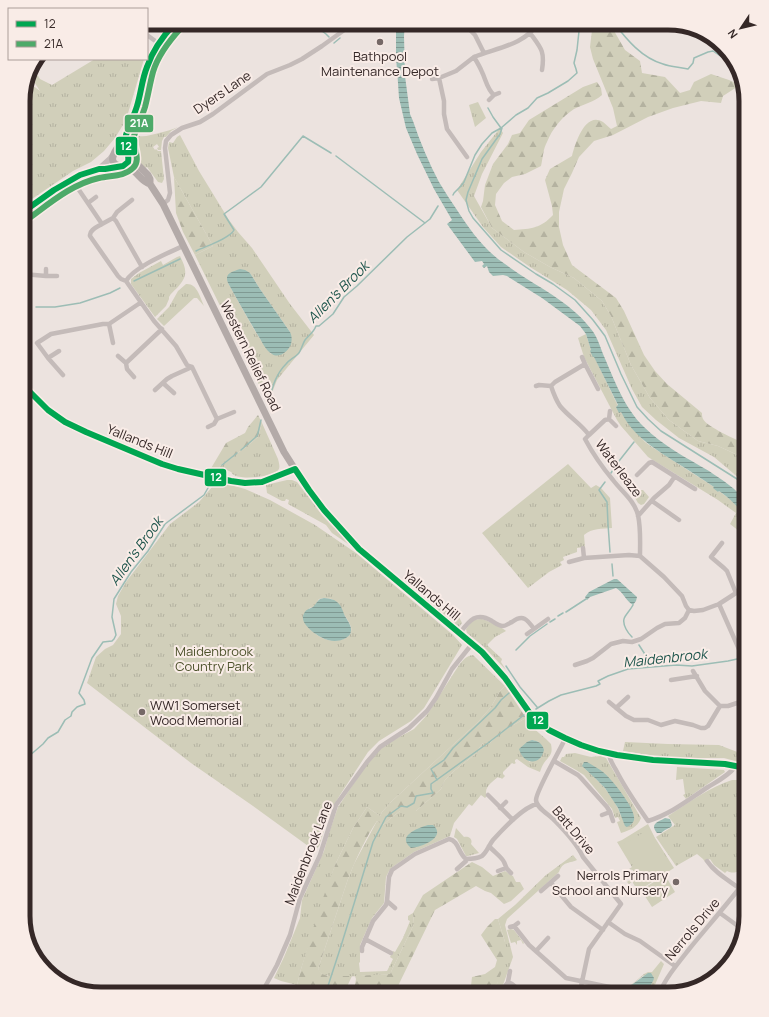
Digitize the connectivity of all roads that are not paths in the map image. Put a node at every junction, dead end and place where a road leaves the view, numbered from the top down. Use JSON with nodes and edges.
{"nodes":[{"id":1,"x":169,"y":30,"type":"edge"},
{"id":2,"x":340,"y":30,"type":"edge"},
{"id":3,"x":471,"y":30,"type":"edge"},
{"id":4,"x":532,"y":30,"type":"edge"},
{"id":5,"x":530,"y":33,"type":"junction"},
{"id":6,"x":148,"y":36,"type":"edge"},
{"id":7,"x":158,"y":43,"type":"junction"},
{"id":8,"x":484,"y":53,"type":"junction"},
{"id":9,"x":474,"y":57,"type":"junction"},
{"id":10,"x":542,"y":70,"type":"dead end"},
{"id":11,"x":439,"y":78,"type":"junction"},
{"id":12,"x":432,"y":79,"type":"dead end"},
{"id":13,"x":489,"y":100,"type":"dead end"},
{"id":14,"x":126,"y":136,"type":"junction"},
{"id":15,"x":462,"y":151,"type":"junction"},
{"id":16,"x":114,"y":154,"type":"junction"},
{"id":17,"x":127,"y":154,"type":"junction"},
{"id":18,"x":457,"y":155,"type":"dead end"},
{"id":19,"x":467,"y":157,"type":"dead end"},
{"id":20,"x":121,"y":166,"type":"junction"},
{"id":21,"x":99,"y":168,"type":"junction"},
{"id":22,"x":150,"y":184,"type":"junction"},
{"id":23,"x":79,"y":190,"type":"dead end"},
{"id":24,"x":96,"y":197,"type":"dead end"},
{"id":25,"x":132,"y":200,"type":"dead end"},
{"id":26,"x":88,"y":203,"type":"junction"},
{"id":27,"x":163,"y":204,"type":"junction"},
{"id":28,"x":30,"y":207,"type":"edge"},
{"id":29,"x":113,"y":218,"type":"junction"},
{"id":30,"x":102,"y":224,"type":"junction"},
{"id":31,"x":184,"y":246,"type":"junction"},
{"id":32,"x":142,"y":267,"type":"junction"},
{"id":33,"x":46,"y":269,"type":"dead end"},
{"id":34,"x":30,"y":275,"type":"edge"},
{"id":35,"x":46,"y":276,"type":"junction"},
{"id":36,"x":57,"y":276,"type":"dead end"},
{"id":37,"x":126,"y":281,"type":"junction"},
{"id":38,"x":140,"y":303,"type":"junction"},
{"id":39,"x":109,"y":324,"type":"junction"},
{"id":40,"x":162,"y":329,"type":"junction"},
{"id":41,"x":114,"y":343,"type":"dead end"},
{"id":42,"x":59,"y":351,"type":"dead end"},
{"id":43,"x":118,"y":356,"type":"dead end"},
{"id":44,"x":582,"y":357,"type":"dead end"},
{"id":45,"x":48,"y":358,"type":"junction"},
{"id":46,"x":126,"y":363,"type":"junction"},
{"id":47,"x":585,"y":364,"type":"junction"},
{"id":48,"x":192,"y":367,"type":"junction"},
{"id":49,"x":63,"y":375,"type":"dead end"},
{"id":50,"x":134,"y":377,"type":"dead end"},
{"id":51,"x":163,"y":383,"type":"junction"},
{"id":52,"x":536,"y":386,"type":"dead end"},
{"id":53,"x":551,"y":386,"type":"junction"},
{"id":54,"x":598,"y":389,"type":"dead end"},
{"id":55,"x":155,"y":390,"type":"dead end"},
{"id":56,"x":30,"y":392,"type":"edge"},
{"id":57,"x":174,"y":393,"type":"dead end"},
{"id":58,"x":610,"y":411,"type":"dead end"},
{"id":59,"x":234,"y":412,"type":"dead end"},
{"id":60,"x":610,"y":418,"type":"junction"},
{"id":61,"x":217,"y":419,"type":"junction"},
{"id":62,"x":616,"y":426,"type":"dead end"},
{"id":63,"x":208,"y":427,"type":"dead end"},
{"id":64,"x":589,"y":435,"type":"junction"},
{"id":65,"x":295,"y":469,"type":"junction"},
{"id":66,"x":637,"y":475,"type":"dead end"},
{"id":67,"x":675,"y":476,"type":"junction"},
{"id":68,"x":695,"y":489,"type":"dead end"},
{"id":69,"x":652,"y":501,"type":"junction"},
{"id":70,"x":638,"y":516,"type":"junction"},
{"id":71,"x":679,"y":520,"type":"dead end"},
{"id":72,"x":342,"y":532,"type":"joint"},
{"id":73,"x":722,"y":543,"type":"dead end"},
{"id":74,"x":583,"y":548,"type":"dead end"},
{"id":75,"x":640,"y":556,"type":"junction"},
{"id":76,"x":584,"y":558,"type":"junction"},
{"id":77,"x":569,"y":562,"type":"dead end"},
{"id":78,"x":739,"y":592,"type":"edge"},
{"id":79,"x":736,"y":593,"type":"junction"},
{"id":80,"x":720,"y":604,"type":"junction"},
{"id":81,"x":689,"y":610,"type":"junction"},
{"id":82,"x":548,"y":619,"type":"dead end"},
{"id":83,"x":534,"y":628,"type":"junction"},
{"id":84,"x":460,"y":633,"type":"junction"},
{"id":85,"x":527,"y":634,"type":"dead end"},
{"id":86,"x":472,"y":644,"type":"junction"},
{"id":87,"x":739,"y":649,"type":"edge"},
{"id":88,"x":575,"y":665,"type":"dead end"},
{"id":89,"x":693,"y":671,"type":"dead end"},
{"id":90,"x":697,"y":676,"type":"junction"},
{"id":91,"x":671,"y":680,"type":"dead end"},
{"id":92,"x":628,"y":697,"type":"dead end"},
{"id":93,"x":608,"y":702,"type":"dead end"},
{"id":94,"x":739,"y":702,"type":"edge"},
{"id":95,"x":720,"y":706,"type":"junction"},
{"id":96,"x":616,"y":708,"type":"junction"},
{"id":97,"x":565,"y":739,"type":"junction"},
{"id":98,"x":609,"y":753,"type":"junction"},
{"id":99,"x":554,"y":761,"type":"junction"},
{"id":100,"x":737,"y":767,"type":"joint"},
{"id":101,"x":488,"y":795,"type":"dead end"},
{"id":102,"x":506,"y":802,"type":"dead end"},
{"id":103,"x":537,"y":804,"type":"junction"},
{"id":104,"x":500,"y":808,"type":"junction"},
{"id":105,"x":610,"y":812,"type":"junction"},
{"id":106,"x":602,"y":815,"type":"dead end"},
{"id":107,"x":513,"y":820,"type":"junction"},
{"id":108,"x":613,"y":821,"type":"dead end"},
{"id":109,"x":489,"y":846,"type":"junction"},
{"id":110,"x":466,"y":859,"type":"junction"},
{"id":111,"x":707,"y":862,"type":"dead end"},
{"id":112,"x":506,"y":868,"type":"junction"},
{"id":113,"x":457,"y":869,"type":"dead end"},
{"id":114,"x":498,"y":871,"type":"dead end"},
{"id":115,"x":511,"y":874,"type":"dead end"},
{"id":116,"x":558,"y":876,"type":"dead end"},
{"id":117,"x":551,"y":883,"type":"junction"},
{"id":118,"x":739,"y":888,"type":"joint"},
{"id":119,"x":541,"y":891,"type":"dead end"},
{"id":120,"x":387,"y":901,"type":"junction"},
{"id":121,"x":395,"y":908,"type":"dead end"},
{"id":122,"x":720,"y":913,"type":"junction"},
{"id":123,"x":608,"y":922,"type":"junction"},
{"id":124,"x":514,"y":925,"type":"dead end"},
{"id":125,"x":738,"y":926,"type":"edge"},
{"id":126,"x":603,"y":930,"type":"junction"},
{"id":127,"x":548,"y":938,"type":"dead end"},
{"id":128,"x":365,"y":939,"type":"junction"},
{"id":129,"x":362,"y":951,"type":"dead end"},
{"id":130,"x":536,"y":951,"type":"junction"},
{"id":131,"x":391,"y":953,"type":"dead end"},
{"id":132,"x":675,"y":966,"type":"junction"},
{"id":133,"x":510,"y":971,"type":"dead end"},
{"id":134,"x":582,"y":981,"type":"junction"},
{"id":135,"x":508,"y":982,"type":"junction"},
{"id":136,"x":265,"y":987,"type":"edge"},
{"id":137,"x":504,"y":987,"type":"edge"},
{"id":138,"x":516,"y":987,"type":"edge"},
{"id":139,"x":581,"y":987,"type":"edge"},
{"id":140,"x":610,"y":987,"type":"edge"},
{"id":141,"x":663,"y":987,"type":"edge"}],
"edges":[{"from":1,"to":7,"type":"main road"},
{"from":2,"to":27,"type":"street","name":"Dyers Lane"},
{"from":3,"to":8,"type":"street"},
{"from":4,"to":5,"type":"street"},
{"from":5,"to":8,"type":"street"},
{"from":5,"to":10,"type":"street"},
{"from":6,"to":7,"type":"street"},
{"from":7,"to":14,"type":"main road"},
{"from":8,"to":9,"type":"street"},
{"from":9,"to":11,"type":"street"},
{"from":9,"to":13,"type":"street"},
{"from":11,"to":12,"type":"street"},
{"from":11,"to":15,"type":"street"},
{"from":14,"to":16,"type":"main road"},
{"from":14,"to":17,"type":"main road"},
{"from":15,"to":18,"type":"street"},
{"from":15,"to":19,"type":"street"},
{"from":16,"to":17,"type":"main road"},
{"from":16,"to":20,"type":"main road"},
{"from":16,"to":21,"type":"street"},
{"from":17,"to":20,"type":"main road"},
{"from":17,"to":22,"type":"main road","name":"Western Relief Road"},
{"from":20,"to":21,"type":"street"},
{"from":20,"to":22,"type":"main road","name":"Western Relief Road"},
{"from":21,"to":28,"type":"street"},
{"from":22,"to":27,"type":"main road","name":"Western Relief Road"},
{"from":23,"to":26,"type":"street"},
{"from":24,"to":26,"type":"street"},
{"from":25,"to":29,"type":"street"},
{"from":26,"to":30,"type":"street"},
{"from":27,"to":31,"type":"main road","name":"Western Relief Road"},
{"from":29,"to":30,"type":"street"},
{"from":29,"to":32,"type":"street"},
{"from":30,"to":37,"type":"street"},
{"from":31,"to":32,"type":"street"},
{"from":31,"to":65,"type":"main road","name":"Western Relief Road"},
{"from":32,"to":37,"type":"street"},
{"from":33,"to":35,"type":"street"},
{"from":34,"to":35,"type":"street"},
{"from":35,"to":36,"type":"street"},
{"from":37,"to":38,"type":"street"},
{"from":38,"to":39,"type":"street"},
{"from":38,"to":40,"type":"street"},
{"from":39,"to":41,"type":"street"},
{"from":39,"to":45,"type":"street"},
{"from":40,"to":46,"type":"street"},
{"from":40,"to":48,"type":"street"},
{"from":42,"to":45,"type":"street"},
{"from":43,"to":46,"type":"street"},
{"from":44,"to":47,"type":"street"},
{"from":45,"to":49,"type":"street"},
{"from":46,"to":50,"type":"street"},
{"from":47,"to":53,"type":"street"},
{"from":47,"to":54,"type":"street"},
{"from":48,"to":51,"type":"street"},
{"from":48,"to":61,"type":"street"},
{"from":51,"to":55,"type":"street"},
{"from":51,"to":57,"type":"street"},
{"from":52,"to":53,"type":"street"},
{"from":53,"to":64,"type":"street","name":"Waterleaze"},
{"from":56,"to":65,"type":"street","name":"Yallands Hill"},
{"from":58,"to":60,"type":"street","name":"Waterleaze"},
{"from":59,"to":61,"type":"street"},
{"from":60,"to":62,"type":"street","name":"Waterleaze"},
{"from":60,"to":64,"type":"street","name":"Waterleaze"},
{"from":61,"to":63,"type":"street"},
{"from":64,"to":70,"type":"street","name":"Waterleaze"},
{"from":65,"to":72,"type":"main road","name":"Western Relief Road"},
{"from":66,"to":67,"type":"street","name":"Waterleaze"},
{"from":67,"to":68,"type":"street","name":"Waterleaze"},
{"from":67,"to":69,"type":"street","name":"Waterleaze"},
{"from":69,"to":70,"type":"street","name":"Waterleaze"},
{"from":69,"to":71,"type":"street","name":"Waterleaze"},
{"from":70,"to":75,"type":"street","name":"Waterleaze"},
{"from":72,"to":84,"type":"main road","name":"Yallands Hill"},
{"from":73,"to":79,"type":"street"},
{"from":74,"to":76,"type":"street"},
{"from":75,"to":76,"type":"street"},
{"from":75,"to":81,"type":"street"},
{"from":76,"to":77,"type":"street"},
{"from":78,"to":79,"type":"street"},
{"from":79,"to":80,"type":"street"},
{"from":80,"to":81,"type":"street"},
{"from":80,"to":87,"type":"street"},
{"from":81,"to":88,"type":"street"},
{"from":82,"to":83,"type":"street"},
{"from":83,"to":84,"type":"street"},
{"from":83,"to":85,"type":"street"},
{"from":84,"to":86,"type":"main road","name":"Yallands Hill"},
{"from":86,"to":97,"type":"main road","name":"Yallands Hill"},
{"from":86,"to":136,"type":"street","name":"Maidenbrook Lane"},
{"from":89,"to":90,"type":"street"},
{"from":90,"to":91,"type":"street"},
{"from":90,"to":95,"type":"street"},
{"from":92,"to":96,"type":"street"},
{"from":93,"to":96,"type":"street"},
{"from":94,"to":95,"type":"street"},
{"from":95,"to":96,"type":"street"},
{"from":97,"to":98,"type":"main road","name":"Yallands Hill"},
{"from":97,"to":99,"type":"street","name":"Batt Drive"},
{"from":98,"to":100,"type":"main road","name":"Yallands Hill"},
{"from":98,"to":100,"type":"street"},
{"from":99,"to":103,"type":"street","name":"Batt Drive"},
{"from":99,"to":105,"type":"street"},
{"from":101,"to":104,"type":"street"},
{"from":102,"to":104,"type":"street"},
{"from":103,"to":107,"type":"street"},
{"from":103,"to":123,"type":"street","name":"Batt Drive"},
{"from":104,"to":107,"type":"street"},
{"from":105,"to":106,"type":"street"},
{"from":105,"to":108,"type":"street"},
{"from":107,"to":109,"type":"street"},
{"from":109,"to":110,"type":"street"},
{"from":109,"to":112,"type":"street"},
{"from":110,"to":113,"type":"street"},
{"from":110,"to":120,"type":"street"},
{"from":111,"to":118,"type":"street"},
{"from":112,"to":114,"type":"street"},
{"from":112,"to":115,"type":"street"},
{"from":116,"to":117,"type":"street"},
{"from":117,"to":119,"type":"street"},
{"from":117,"to":126,"type":"street"},
{"from":118,"to":122,"type":"street","name":"Nerrols Drive"},
{"from":120,"to":121,"type":"street"},
{"from":120,"to":128,"type":"street"},
{"from":122,"to":125,"type":"street"},
{"from":122,"to":132,"type":"street","name":"Nerrols Drive"},
{"from":123,"to":126,"type":"street","name":"Batt Drive"},
{"from":123,"to":132,"type":"street"},
{"from":124,"to":130,"type":"street"},
{"from":126,"to":134,"type":"street","name":"Batt Drive"},
{"from":127,"to":130,"type":"street"},
{"from":128,"to":129,"type":"street"},
{"from":128,"to":131,"type":"street"},
{"from":130,"to":134,"type":"street"},
{"from":132,"to":141,"type":"street","name":"Nerrols Drive"},
{"from":133,"to":135,"type":"street"},
{"from":134,"to":139,"type":"street","name":"Batt Drive"},
{"from":134,"to":140,"type":"street"},
{"from":135,"to":137,"type":"street"},
{"from":135,"to":138,"type":"street"}]}
